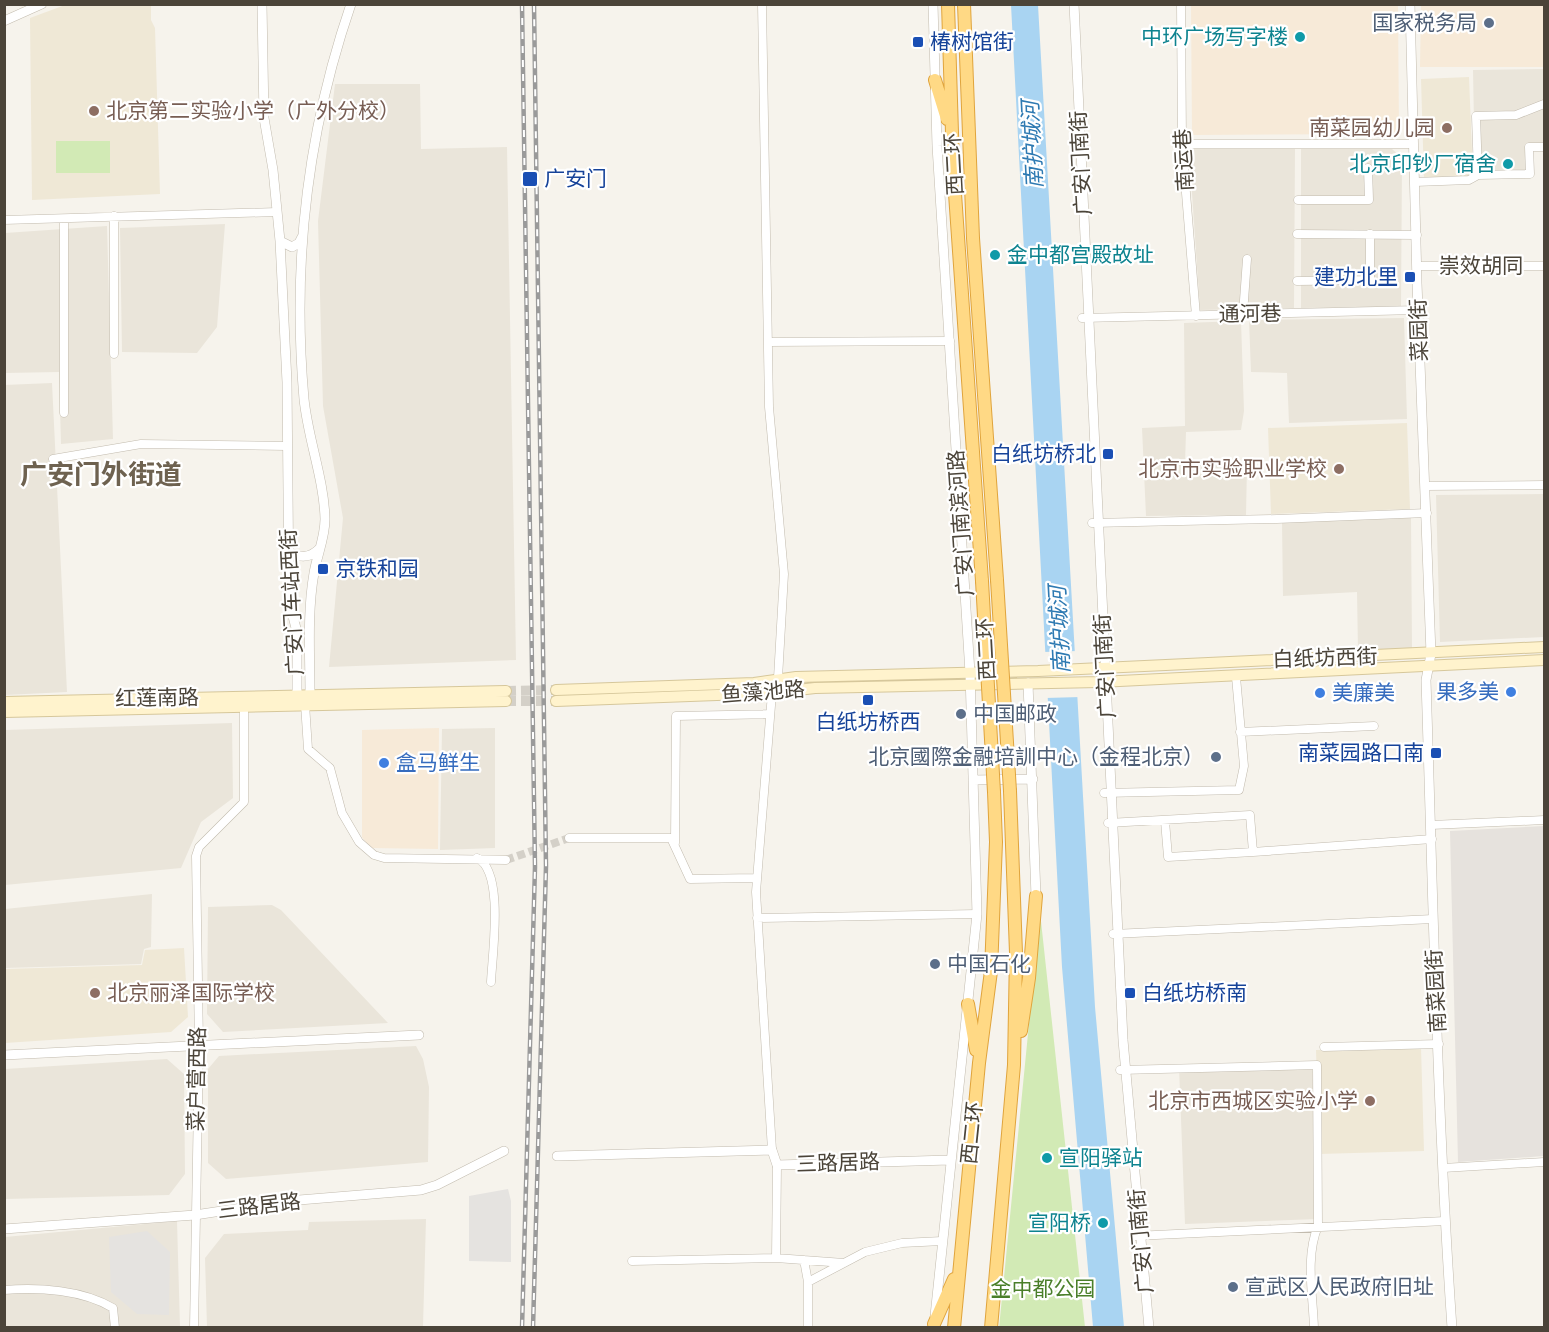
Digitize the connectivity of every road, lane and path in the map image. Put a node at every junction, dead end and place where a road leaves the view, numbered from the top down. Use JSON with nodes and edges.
{"nodes":[{"id":1,"x":42,"y":4,"type":"edge"},
{"id":2,"x":262,"y":4,"type":"edge"},
{"id":3,"x":351,"y":4,"type":"edge"},
{"id":4,"x":762,"y":4,"type":"edge"},
{"id":5,"x":933,"y":4,"type":"edge"},
{"id":6,"x":948,"y":4,"type":"edge"},
{"id":7,"x":964,"y":4,"type":"edge"},
{"id":8,"x":1068,"y":4,"type":"edge"},
{"id":9,"x":1074,"y":4,"type":"edge"},
{"id":10,"x":1181,"y":4,"type":"edge"},
{"id":11,"x":1410,"y":4,"type":"edge"},
{"id":12,"x":4,"y":21,"type":"edge"},
{"id":13,"x":935,"y":80,"type":"junction"},
{"id":14,"x":1545,"y":104,"type":"edge"},
{"id":15,"x":952,"y":135,"type":"junction"},
{"id":16,"x":1182,"y":144,"type":"junction"},
{"id":17,"x":1413,"y":144,"type":"junction"},
{"id":18,"x":1545,"y":147,"type":"edge"},
{"id":19,"x":1368,"y":168,"type":"dead end"},
{"id":20,"x":1478,"y":175,"type":"junction"},
{"id":21,"x":1415,"y":182,"type":"junction"},
{"id":22,"x":1298,"y":200,"type":"dead end"},
{"id":23,"x":277,"y":212,"type":"junction"},
{"id":24,"x":114,"y":216,"type":"junction"},
{"id":25,"x":64,"y":219,"type":"junction"},
{"id":26,"x":4,"y":220,"type":"edge"},
{"id":27,"x":1298,"y":234,"type":"dead end"},
{"id":28,"x":1370,"y":234,"type":"junction"},
{"id":29,"x":1417,"y":234,"type":"junction"},
{"id":30,"x":302,"y":237,"type":"junction"},
{"id":31,"x":280,"y":241,"type":"junction"},
{"id":32,"x":1246,"y":259,"type":"dead end"},
{"id":33,"x":1417,"y":266,"type":"junction"},
{"id":34,"x":1545,"y":266,"type":"edge"},
{"id":35,"x":1297,"y":281,"type":"dead end"},
{"id":36,"x":1418,"y":310,"type":"junction"},
{"id":37,"x":1243,"y":315,"type":"junction"},
{"id":38,"x":1196,"y":316,"type":"junction"},
{"id":39,"x":1085,"y":318,"type":"junction"},
{"id":40,"x":950,"y":341,"type":"junction"},
{"id":41,"x":768,"y":342,"type":"junction"},
{"id":42,"x":114,"y":354,"type":"dead end"},
{"id":43,"x":303,"y":380,"type":"junction"},
{"id":44,"x":287,"y":382,"type":"junction"},
{"id":45,"x":64,"y":413,"type":"dead end"},
{"id":46,"x":287,"y":446,"type":"junction"},
{"id":47,"x":53,"y":459,"type":"dead end"},
{"id":48,"x":1545,"y":485,"type":"edge"},
{"id":49,"x":1425,"y":486,"type":"junction"},
{"id":50,"x":1426,"y":513,"type":"junction"},
{"id":51,"x":1095,"y":523,"type":"junction"},
{"id":52,"x":321,"y":548,"type":"junction"},
{"id":53,"x":287,"y":551,"type":"junction"},
{"id":54,"x":1545,"y":647,"type":"edge"},
{"id":55,"x":1431,"y":654,"type":"junction"},
{"id":56,"x":1545,"y":660,"type":"edge"},
{"id":57,"x":1097,"y":667,"type":"junction"},
{"id":58,"x":1428,"y":668,"type":"junction"},
{"id":59,"x":970,"y":673,"type":"junction"},
{"id":60,"x":1236,"y":676,"type":"junction"},
{"id":61,"x":778,"y":678,"type":"junction"},
{"id":62,"x":1098,"y":682,"type":"junction"},
{"id":63,"x":1034,"y":683,"type":"junction"},
{"id":64,"x":971,"y":685,"type":"junction"},
{"id":65,"x":772,"y":693,"type":"junction"},
{"id":66,"x":297,"y":694,"type":"junction"},
{"id":67,"x":506,"y":696,"type":"tunnel mouth"},
{"id":68,"x":307,"y":700,"type":"junction"},
{"id":69,"x":4,"y":702,"type":"edge"},
{"id":70,"x":244,"y":706,"type":"junction"},
{"id":71,"x":4,"y":712,"type":"edge"},
{"id":72,"x":770,"y":714,"type":"junction"},
{"id":73,"x":1374,"y":726,"type":"dead end"},
{"id":74,"x":1240,"y":732,"type":"junction"},
{"id":75,"x":1034,"y":779,"type":"junction"},
{"id":76,"x":973,"y":780,"type":"junction"},
{"id":77,"x":1107,"y":793,"type":"junction"},
{"id":78,"x":1545,"y":820,"type":"edge"},
{"id":79,"x":1166,"y":821,"type":"junction"},
{"id":80,"x":1110,"y":823,"type":"junction"},
{"id":81,"x":1431,"y":825,"type":"junction"},
{"id":82,"x":569,"y":838,"type":"tunnel mouth"},
{"id":83,"x":1432,"y":839,"type":"junction"},
{"id":84,"x":675,"y":843,"type":"junction"},
{"id":85,"x":1253,"y":852,"type":"junction"},
{"id":86,"x":476,"y":858,"type":"junction"},
{"id":87,"x":506,"y":860,"type":"tunnel mouth"},
{"id":88,"x":756,"y":878,"type":"junction"},
{"id":89,"x":1036,"y":896,"type":"joint"},
{"id":90,"x":977,"y":914,"type":"junction"},
{"id":91,"x":757,"y":918,"type":"junction"},
{"id":92,"x":1433,"y":919,"type":"junction"},
{"id":93,"x":1116,"y":934,"type":"junction"},
{"id":94,"x":491,"y":982,"type":"dead end"},
{"id":95,"x":968,"y":1004,"type":"junction"},
{"id":96,"x":419,"y":1035,"type":"dead end"},
{"id":97,"x":1439,"y":1044,"type":"junction"},
{"id":98,"x":199,"y":1045,"type":"junction"},
{"id":99,"x":1324,"y":1047,"type":"dead end"},
{"id":100,"x":4,"y":1055,"type":"edge"},
{"id":101,"x":979,"y":1064,"type":"junction"},
{"id":102,"x":1014,"y":1065,"type":"junction"},
{"id":103,"x":1123,"y":1070,"type":"junction"},
{"id":104,"x":772,"y":1150,"type":"junction"},
{"id":105,"x":504,"y":1151,"type":"dead end"},
{"id":106,"x":556,"y":1156,"type":"dead end"},
{"id":107,"x":950,"y":1160,"type":"junction"},
{"id":108,"x":1545,"y":1162,"type":"edge"},
{"id":109,"x":777,"y":1165,"type":"junction"},
{"id":110,"x":1443,"y":1168,"type":"junction"},
{"id":111,"x":195,"y":1215,"type":"junction"},
{"id":112,"x":1445,"y":1221,"type":"junction"},
{"id":113,"x":1318,"y":1226,"type":"junction"},
{"id":114,"x":4,"y":1229,"type":"edge"},
{"id":115,"x":1138,"y":1236,"type":"junction"},
{"id":116,"x":942,"y":1241,"type":"junction"},
{"id":117,"x":776,"y":1258,"type":"junction"},
{"id":118,"x":804,"y":1260,"type":"junction"},
{"id":119,"x":632,"y":1262,"type":"dead end"},
{"id":120,"x":844,"y":1263,"type":"junction"},
{"id":121,"x":958,"y":1270,"type":"junction"},
{"id":122,"x":808,"y":1282,"type":"junction"},
{"id":123,"x":4,"y":1290,"type":"edge"},
{"id":124,"x":934,"y":1326,"type":"edge"},
{"id":125,"x":115,"y":1328,"type":"edge"},
{"id":126,"x":194,"y":1328,"type":"edge"},
{"id":127,"x":808,"y":1328,"type":"edge"},
{"id":128,"x":954,"y":1328,"type":"edge"},
{"id":129,"x":990,"y":1328,"type":"edge"},
{"id":130,"x":1143,"y":1328,"type":"edge"},
{"id":131,"x":1149,"y":1328,"type":"edge"},
{"id":132,"x":1314,"y":1328,"type":"edge"},
{"id":133,"x":1452,"y":1328,"type":"edge"}],
"edges":[{"from":1,"to":12,"type":"street"},
{"from":2,"to":23,"type":"street","name":"广安门车站西街"},
{"from":3,"to":30,"type":"street","name":"广安门车站西街"},
{"from":4,"to":41,"type":"street"},
{"from":5,"to":13,"type":"street","name":"广安门南滨河路"},
{"from":6,"to":15,"type":"highway","name":"西二环"},
{"from":7,"to":102,"type":"highway","name":"西二环","bridge":true},
{"from":8,"to":39,"type":"street","name":"广安门南街"},
{"from":9,"to":39,"type":"street","name":"广安门南街"},
{"from":10,"to":16,"type":"street","name":"南运巷"},
{"from":11,"to":17,"type":"street","name":"菜园街"},
{"from":13,"to":15,"type":"highway"},
{"from":13,"to":40,"type":"street","name":"广安门南滨河路"},
{"from":14,"to":20,"type":"street"},
{"from":15,"to":101,"type":"highway","name":"西二环","bridge":true},
{"from":16,"to":17,"type":"street"},
{"from":16,"to":38,"type":"street","name":"南运巷"},
{"from":17,"to":21,"type":"street","name":"菜园街"},
{"from":18,"to":20,"type":"street"},
{"from":19,"to":22,"type":"street"},
{"from":20,"to":21,"type":"street"},
{"from":21,"to":29,"type":"street","name":"菜园街"},
{"from":23,"to":24,"type":"street"},
{"from":23,"to":31,"type":"street","name":"广安门车站西街"},
{"from":24,"to":25,"type":"street"},
{"from":24,"to":42,"type":"street"},
{"from":25,"to":26,"type":"street"},
{"from":25,"to":45,"type":"street"},
{"from":27,"to":28,"type":"street"},
{"from":28,"to":29,"type":"street"},
{"from":28,"to":35,"type":"street"},
{"from":29,"to":33,"type":"street","name":"菜园街"},
{"from":30,"to":31,"type":"street"},
{"from":30,"to":43,"type":"street","name":"广安门车站西街"},
{"from":31,"to":44,"type":"street","name":"广安门车站西街"},
{"from":32,"to":37,"type":"street"},
{"from":33,"to":34,"type":"street","name":"崇效胡同"},
{"from":33,"to":36,"type":"street","name":"菜园街"},
{"from":36,"to":37,"type":"street","name":"通河巷"},
{"from":36,"to":49,"type":"street","name":"菜园街"},
{"from":37,"to":38,"type":"street","name":"通河巷"},
{"from":38,"to":39,"type":"street","name":"通河巷"},
{"from":39,"to":51,"type":"street","name":"广安门南街"},
{"from":40,"to":41,"type":"street"},
{"from":40,"to":59,"type":"street","name":"广安门南滨河路"},
{"from":41,"to":61,"type":"street"},
{"from":43,"to":44,"type":"street"},
{"from":43,"to":52,"type":"street","name":"广安门车站西街"},
{"from":44,"to":46,"type":"street","name":"广安门车站西街"},
{"from":46,"to":47,"type":"street"},
{"from":46,"to":53,"type":"street","name":"广安门车站西街"},
{"from":48,"to":49,"type":"street"},
{"from":49,"to":50,"type":"street","name":"菜园街"},
{"from":50,"to":51,"type":"street"},
{"from":50,"to":55,"type":"street","name":"菜园街"},
{"from":51,"to":57,"type":"street","name":"广安门南街"},
{"from":52,"to":53,"type":"street"},
{"from":52,"to":68,"type":"street","name":"广安门车站西街"},
{"from":53,"to":66,"type":"street","name":"广安门车站西街"},
{"from":54,"to":55,"type":"main road","name":"白纸坊西街"},
{"from":55,"to":57,"type":"main road","name":"白纸坊西街"},
{"from":55,"to":58,"type":"street","name":"南菜园街"},
{"from":56,"to":58,"type":"main road","name":"白纸坊西街"},
{"from":57,"to":59,"type":"main road","name":"白纸坊西街"},
{"from":57,"to":62,"type":"street","name":"广安门南街"},
{"from":58,"to":60,"type":"main road","name":"白纸坊西街"},
{"from":58,"to":81,"type":"street","name":"南菜园街"},
{"from":59,"to":61,"type":"main road","name":"鱼藻池路"},
{"from":59,"to":64,"type":"street","name":"广安门南滨河路"},
{"from":60,"to":62,"type":"main road","name":"白纸坊西街"},
{"from":60,"to":74,"type":"street"},
{"from":61,"to":65,"type":"main road","name":"鱼藻池路"},
{"from":62,"to":63,"type":"main road","name":"白纸坊西街"},
{"from":62,"to":77,"type":"street","name":"广安门南街"},
{"from":63,"to":64,"type":"main road"},
{"from":63,"to":75,"type":"street"},
{"from":64,"to":65,"type":"main road","name":"鱼藻池路"},
{"from":64,"to":76,"type":"street","name":"广安门南滨河路"},
{"from":65,"to":72,"type":"street"},
{"from":66,"to":68,"type":"main road","name":"红莲南路"},
{"from":66,"to":69,"type":"main road","name":"红莲南路"},
{"from":67,"to":68,"type":"main road"},
{"from":68,"to":70,"type":"main road","name":"红莲南路"},
{"from":68,"to":86,"type":"street"},
{"from":70,"to":71,"type":"main road","name":"红莲南路"},
{"from":70,"to":98,"type":"street","name":"菜户营西路"},
{"from":72,"to":84,"type":"street"},
{"from":72,"to":88,"type":"street"},
{"from":73,"to":74,"type":"street"},
{"from":74,"to":77,"type":"street"},
{"from":75,"to":76,"type":"street"},
{"from":75,"to":89,"type":"street"},
{"from":76,"to":90,"type":"street","name":"广安门南滨河路"},
{"from":77,"to":80,"type":"street","name":"广安门南街"},
{"from":78,"to":81,"type":"street"},
{"from":79,"to":80,"type":"street"},
{"from":79,"to":85,"type":"street"},
{"from":79,"to":85,"type":"street"},
{"from":80,"to":93,"type":"street","name":"广安门南街"},
{"from":81,"to":83,"type":"street","name":"南菜园街"},
{"from":82,"to":84,"type":"street"},
{"from":83,"to":85,"type":"street"},
{"from":83,"to":92,"type":"street","name":"南菜园街"},
{"from":84,"to":88,"type":"street"},
{"from":86,"to":87,"type":"street"},
{"from":86,"to":94,"type":"street"},
{"from":88,"to":91,"type":"street"},
{"from":89,"to":102,"type":"highway"},
{"from":90,"to":91,"type":"street"},
{"from":90,"to":95,"type":"street","name":"广安门南滨河路"},
{"from":91,"to":104,"type":"street"},
{"from":92,"to":93,"type":"street"},
{"from":92,"to":97,"type":"street","name":"南菜园街"},
{"from":93,"to":103,"type":"street","name":"广安门南街"},
{"from":95,"to":101,"type":"highway"},
{"from":95,"to":107,"type":"street","name":"广安门南滨河路"},
{"from":96,"to":98,"type":"street"},
{"from":97,"to":99,"type":"street"},
{"from":97,"to":110,"type":"street","name":"南菜园街"},
{"from":98,"to":100,"type":"street"},
{"from":98,"to":111,"type":"street","name":"菜户营西路"},
{"from":101,"to":121,"type":"highway","name":"西二环"},
{"from":102,"to":129,"type":"highway","name":"西二环"},
{"from":103,"to":113,"type":"street"},
{"from":103,"to":115,"type":"street","name":"广安门南街"},
{"from":104,"to":106,"type":"street","name":"三路居路"},
{"from":104,"to":109,"type":"street","name":"三路居路"},
{"from":105,"to":111,"type":"street","name":"三路居路"},
{"from":107,"to":109,"type":"street","name":"三路居路"},
{"from":107,"to":116,"type":"street","name":"广安门南滨河路"},
{"from":108,"to":110,"type":"street"},
{"from":109,"to":117,"type":"street"},
{"from":110,"to":112,"type":"street","name":"南菜园街"},
{"from":111,"to":114,"type":"street","name":"三路居路"},
{"from":111,"to":126,"type":"street","name":"菜户营西路"},
{"from":112,"to":113,"type":"street"},
{"from":112,"to":133,"type":"street","name":"南菜园街"},
{"from":113,"to":115,"type":"street"},
{"from":113,"to":132,"type":"street"},
{"from":115,"to":130,"type":"street","name":"广安门南街"},
{"from":115,"to":131,"type":"street","name":"广安门南街"},
{"from":116,"to":120,"type":"street"},
{"from":116,"to":124,"type":"street","name":"广安门南滨河路"},
{"from":117,"to":118,"type":"street"},
{"from":117,"to":119,"type":"street"},
{"from":118,"to":120,"type":"street"},
{"from":118,"to":122,"type":"street"},
{"from":120,"to":122,"type":"street"},
{"from":121,"to":124,"type":"highway"},
{"from":121,"to":128,"type":"highway","name":"西二环"},
{"from":122,"to":127,"type":"street"},
{"from":123,"to":125,"type":"street"}]}
